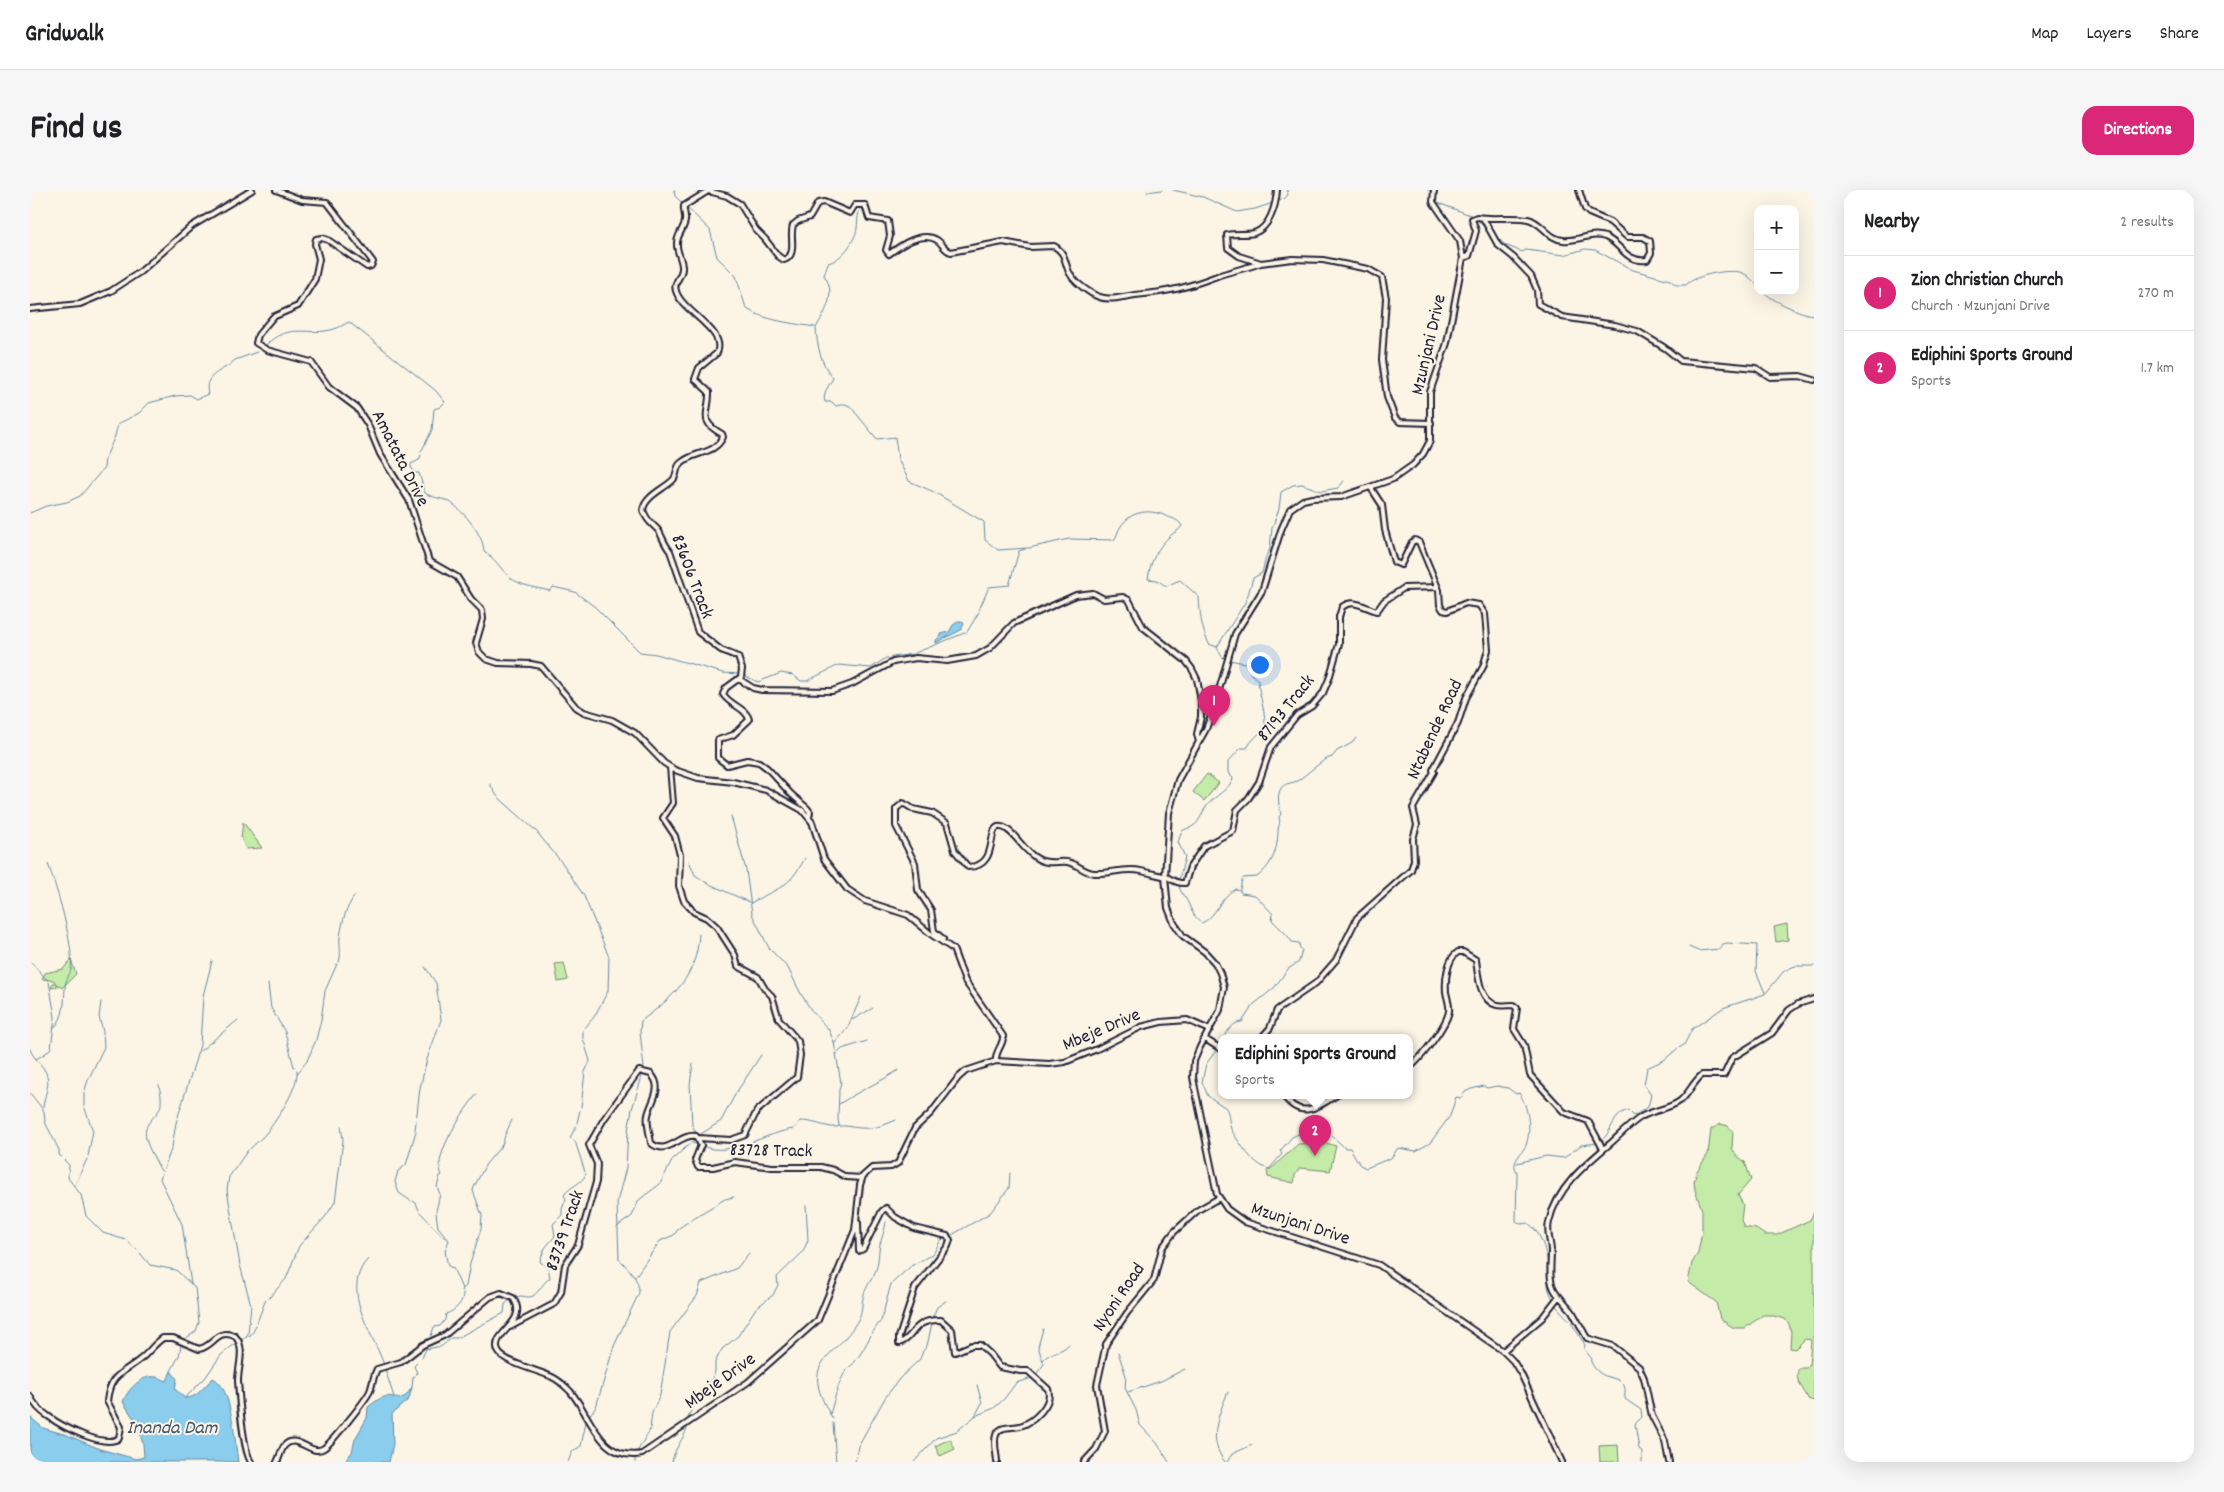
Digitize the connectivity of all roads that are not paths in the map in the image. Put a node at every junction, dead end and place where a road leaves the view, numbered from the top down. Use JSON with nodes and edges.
{"nodes":[{"id":1,"x":252,"y":190,"type":"edge"},
{"id":2,"x":276,"y":190,"type":"edge"},
{"id":3,"x":1277,"y":190,"type":"edge"},
{"id":4,"x":1434,"y":190,"type":"edge"},
{"id":5,"x":1579,"y":190,"type":"edge"},
{"id":6,"x":1483,"y":218,"type":"junction"},
{"id":7,"x":1463,"y":258,"type":"junction"},
{"id":8,"x":1261,"y":263,"type":"junction"},
{"id":9,"x":30,"y":309,"type":"edge"},
{"id":10,"x":1814,"y":380,"type":"edge"},
{"id":11,"x":1431,"y":423,"type":"junction"},
{"id":12,"x":1372,"y":488,"type":"junction"},
{"id":13,"x":1438,"y":586,"type":"junction"},
{"id":14,"x":739,"y":680,"type":"junction"},
{"id":15,"x":1199,"y":742,"type":"junction"},
{"id":16,"x":670,"y":767,"type":"junction"},
{"id":17,"x":809,"y":817,"type":"junction"},
{"id":18,"x":1165,"y":877,"type":"junction"},
{"id":19,"x":945,"y":941,"type":"junction"},
{"id":20,"x":1814,"y":999,"type":"edge"},
{"id":21,"x":1210,"y":1030,"type":"junction"},
{"id":22,"x":1265,"y":1034,"type":"edge"},
{"id":23,"x":1205,"y":1038,"type":"junction"},
{"id":24,"x":1218,"y":1047,"type":"edge"},
{"id":25,"x":996,"y":1060,"type":"junction"},
{"id":26,"x":1413,"y":1064,"type":"edge"},
{"id":27,"x":1286,"y":1099,"type":"edge"},
{"id":28,"x":1330,"y":1099,"type":"edge"},
{"id":29,"x":698,"y":1138,"type":"junction"},
{"id":30,"x":1600,"y":1145,"type":"junction"},
{"id":31,"x":862,"y":1178,"type":"junction"},
{"id":32,"x":1218,"y":1198,"type":"junction"},
{"id":33,"x":857,"y":1221,"type":"junction"},
{"id":34,"x":1557,"y":1297,"type":"junction"},
{"id":35,"x":508,"y":1328,"type":"junction"},
{"id":36,"x":1503,"y":1351,"type":"junction"},
{"id":37,"x":30,"y":1396,"type":"edge"},
{"id":38,"x":251,"y":1462,"type":"edge"},
{"id":39,"x":277,"y":1462,"type":"edge"},
{"id":40,"x":997,"y":1462,"type":"edge"},
{"id":41,"x":1084,"y":1462,"type":"edge"},
{"id":42,"x":1562,"y":1462,"type":"edge"},
{"id":43,"x":1669,"y":1462,"type":"edge"}],
"edges":[{"from":1,"to":9,"type":"street"},
{"from":2,"to":16,"type":"street","name":"Amatata Drive"},
{"from":3,"to":8,"type":"street"},
{"from":4,"to":7,"type":"street","name":"Mzunjani Drive"},
{"from":5,"to":6,"type":"street"},
{"from":6,"to":7,"type":"street"},
{"from":6,"to":10,"type":"street"},
{"from":7,"to":11,"type":"street","name":"Mzunjani Drive"},
{"from":8,"to":11,"type":"street"},
{"from":8,"to":14,"type":"street","name":"83606 Track"},
{"from":11,"to":12,"type":"street","name":"Mzunjani Drive"},
{"from":12,"to":13,"type":"street","name":"Ntabende Road"},
{"from":12,"to":15,"type":"street","name":"Mzunjani Drive"},
{"from":13,"to":18,"type":"street","name":"87193 Track"},
{"from":13,"to":22,"type":"street","name":"Ntabende Road"},
{"from":14,"to":15,"type":"street"},
{"from":14,"to":17,"type":"street"},
{"from":15,"to":18,"type":"street","name":"Mzunjani Drive"},
{"from":16,"to":17,"type":"street","name":"Amatata Drive"},
{"from":16,"to":29,"type":"street"},
{"from":17,"to":19,"type":"street"},
{"from":18,"to":19,"type":"street"},
{"from":18,"to":21,"type":"street","name":"Mzunjani Drive"},
{"from":19,"to":25,"type":"street"},
{"from":20,"to":30,"type":"street"},
{"from":21,"to":23,"type":"street","name":"Mzunjani Drive"},
{"from":21,"to":25,"type":"street","name":"Mbeje Drive"},
{"from":23,"to":24,"type":"street"},
{"from":23,"to":32,"type":"street","name":"Mzunjani Drive"},
{"from":25,"to":31,"type":"street","name":"Mbeje Drive"},
{"from":26,"to":30,"type":"street"},
{"from":27,"to":28,"type":"street"},
{"from":29,"to":31,"type":"street","name":"83728 Track"},
{"from":29,"to":35,"type":"street","name":"83739 Track"},
{"from":30,"to":34,"type":"street"},
{"from":31,"to":33,"type":"street","name":"Mbeje Drive"},
{"from":32,"to":36,"type":"street","name":"Mzunjani Drive"},
{"from":32,"to":41,"type":"street","name":"Nyoni Road"},
{"from":33,"to":35,"type":"street","name":"Mbeje Drive"},
{"from":33,"to":40,"type":"street"},
{"from":34,"to":36,"type":"street"},
{"from":34,"to":43,"type":"street"},
{"from":35,"to":39,"type":"street","name":"Mbeje Drive"},
{"from":36,"to":42,"type":"street","name":"Mzunjani Drive"},
{"from":37,"to":38,"type":"street"}]}
